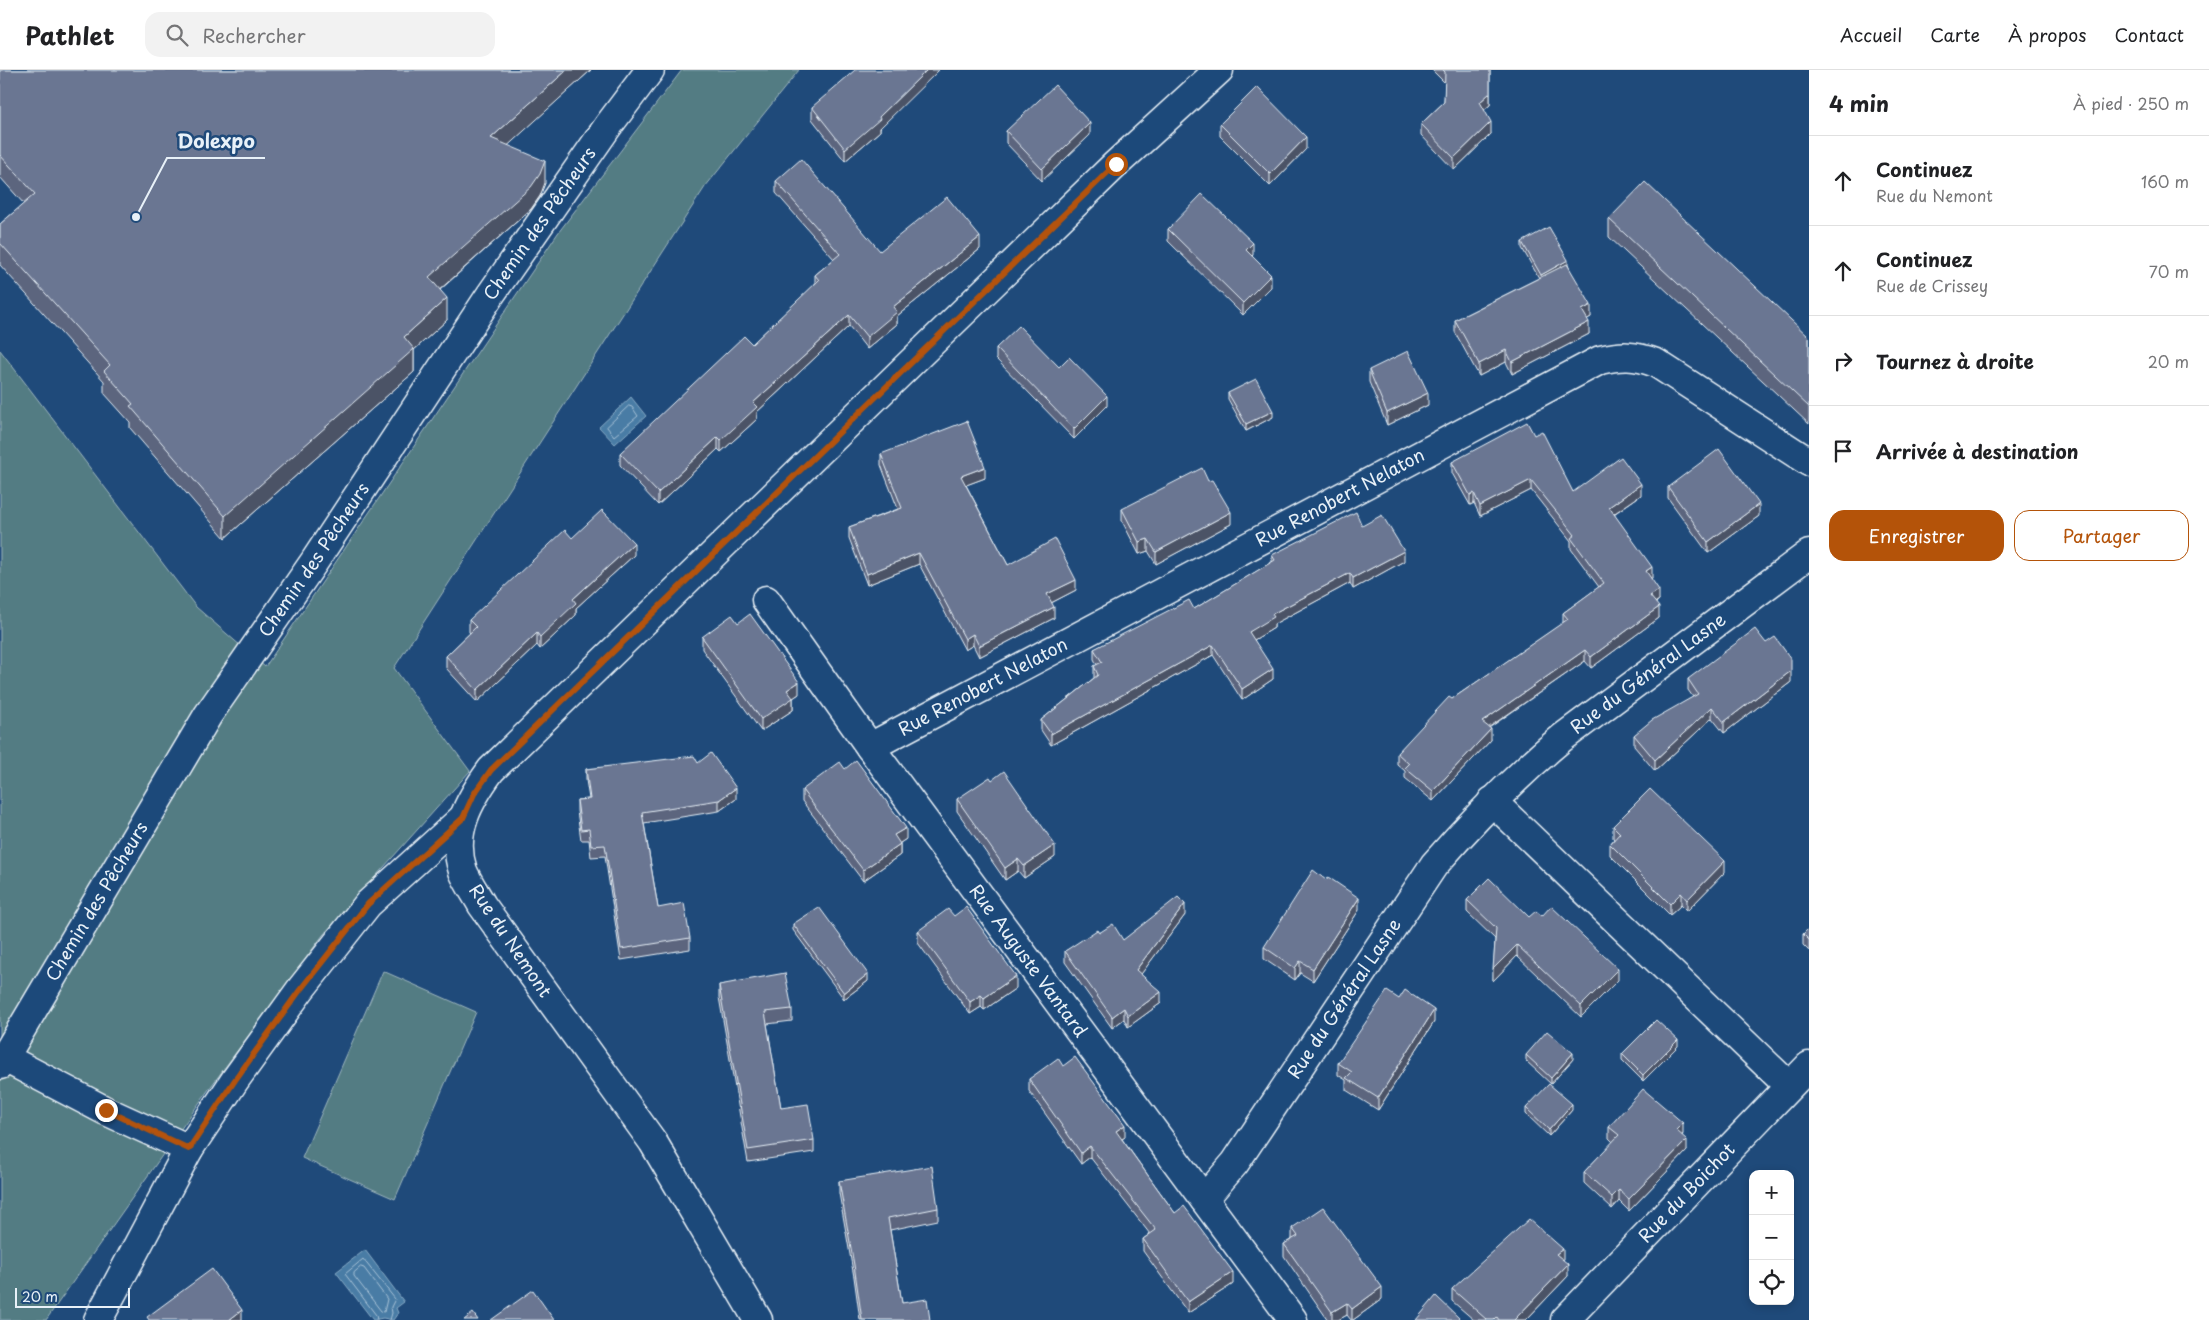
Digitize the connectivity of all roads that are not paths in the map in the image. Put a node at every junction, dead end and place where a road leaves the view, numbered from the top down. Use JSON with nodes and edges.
{"nodes":[{"id":1,"x":650,"y":70,"type":"edge"},
{"id":2,"x":1219,"y":70,"type":"edge"},
{"id":3,"x":1809,"y":462,"type":"edge"},
{"id":4,"x":1809,"y":554,"type":"edge"},
{"id":5,"x":766,"y":600,"type":"dead end"},
{"id":6,"x":870,"y":747,"type":"junction"},
{"id":7,"x":1492,"y":801,"type":"junction"},
{"id":8,"x":463,"y":818,"type":"junction"},
{"id":9,"x":2,"y":1062,"type":"edge"},
{"id":10,"x":1809,"y":1066,"type":"edge"},
{"id":11,"x":1789,"y":1086,"type":"junction"},
{"id":12,"x":189,"y":1149,"type":"junction"},
{"id":13,"x":1204,"y":1199,"type":"junction"},
{"id":14,"x":98,"y":1320,"type":"edge"},
{"id":15,"x":758,"y":1320,"type":"edge"},
{"id":16,"x":1293,"y":1320,"type":"edge"},
{"id":17,"x":1565,"y":1320,"type":"edge"}],
"edges":[{"from":1,"to":9,"type":"street","name":"Chemin des Pêcheurs"},
{"from":2,"to":8,"type":"street","name":"Rue du Nemont"},
{"from":3,"to":6,"type":"street","name":"Rue Renobert Nelaton"},
{"from":4,"to":7,"type":"street","name":"Rue du Général Lasne"},
{"from":5,"to":6,"type":"street","name":"Rue Auguste Vantard"},
{"from":6,"to":13,"type":"street","name":"Rue Auguste Vantard"},
{"from":7,"to":11,"type":"street"},
{"from":7,"to":13,"type":"street","name":"Rue du Général Lasne"},
{"from":8,"to":12,"type":"street"},
{"from":8,"to":15,"type":"street","name":"Rue du Nemont"},
{"from":9,"to":12,"type":"street"},
{"from":10,"to":11,"type":"street","name":"Rue du Boichot"},
{"from":11,"to":17,"type":"street","name":"Rue du Boichot"},
{"from":12,"to":14,"type":"street"},
{"from":13,"to":16,"type":"street","name":"Rue Auguste Vantard"}]}
